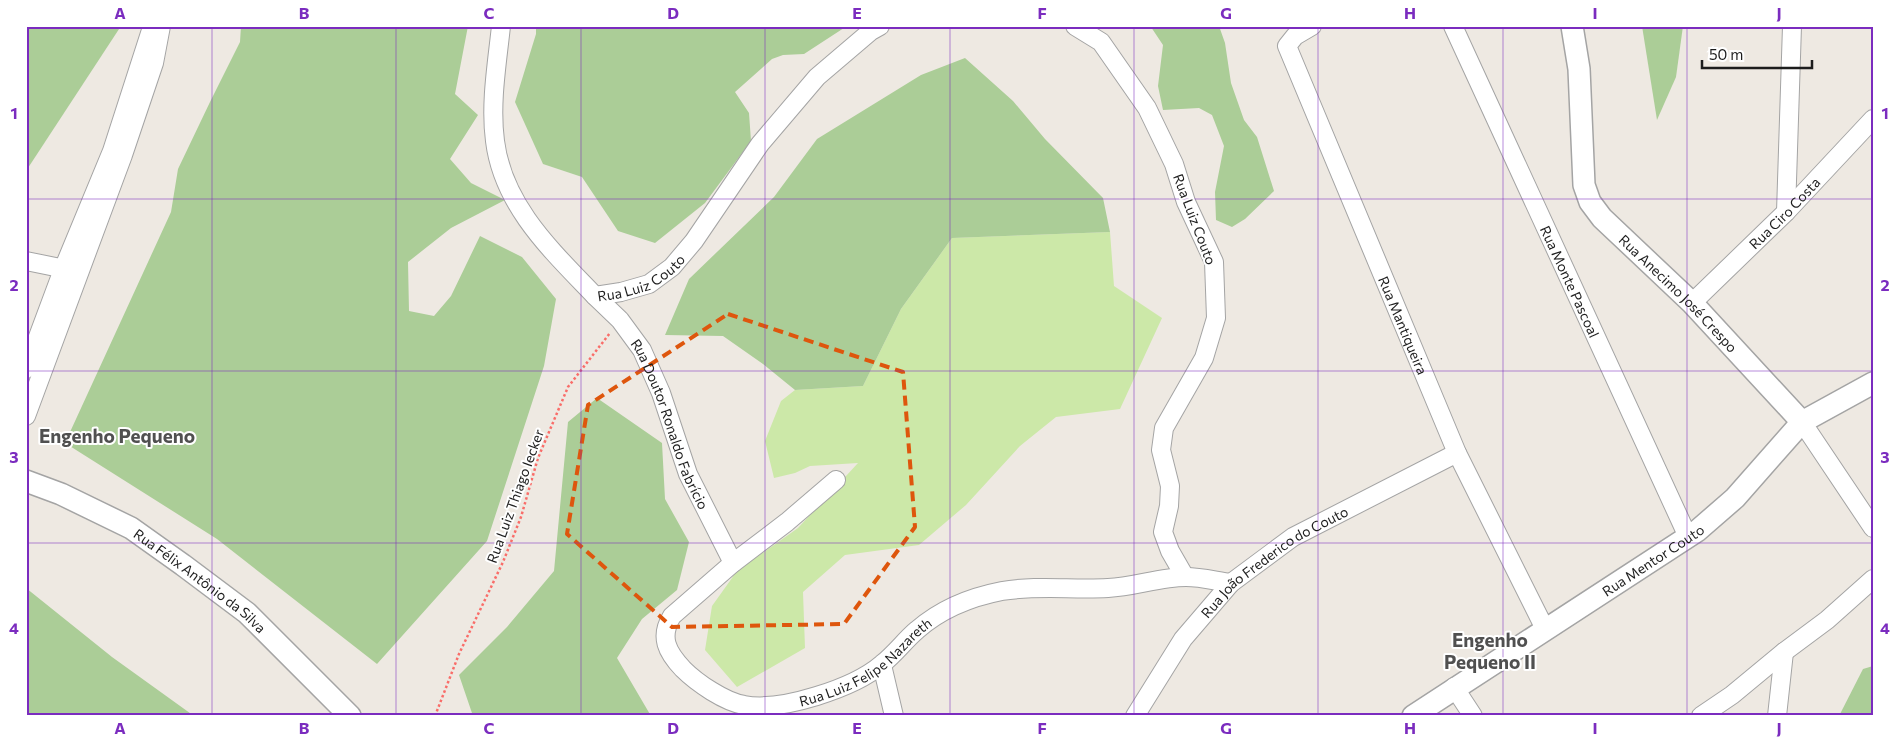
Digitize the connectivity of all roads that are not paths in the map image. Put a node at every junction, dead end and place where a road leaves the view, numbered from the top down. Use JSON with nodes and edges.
{"nodes":[{"id":1,"x":152,"y":26,"type":"edge"},
{"id":2,"x":161,"y":26,"type":"edge"},
{"id":3,"x":501,"y":26,"type":"edge"},
{"id":4,"x":880,"y":26,"type":"edge"},
{"id":5,"x":1075,"y":26,"type":"edge"},
{"id":6,"x":1312,"y":26,"type":"edge"},
{"id":7,"x":1453,"y":26,"type":"edge"},
{"id":8,"x":1572,"y":26,"type":"edge"},
{"id":9,"x":1792,"y":26,"type":"edge"},
{"id":10,"x":1873,"y":119,"type":"edge"},
{"id":11,"x":118,"y":153,"type":"junction"},
{"id":12,"x":1786,"y":212,"type":"junction"},
{"id":13,"x":26,"y":261,"type":"edge"},
{"id":14,"x":72,"y":270,"type":"junction"},
{"id":15,"x":595,"y":296,"type":"junction"},
{"id":16,"x":1692,"y":303,"type":"junction"},
{"id":17,"x":26,"y":369,"type":"edge"},
{"id":18,"x":1873,"y":384,"type":"edge"},
{"id":19,"x":26,"y":416,"type":"edge"},
{"id":20,"x":1802,"y":422,"type":"junction"},
{"id":21,"x":1457,"y":453,"type":"junction"},
{"id":22,"x":836,"y":480,"type":"dead end"},
{"id":23,"x":26,"y":481,"type":"edge"},
{"id":24,"x":1873,"y":528,"type":"edge"},
{"id":25,"x":1688,"y":537,"type":"junction"},
{"id":26,"x":733,"y":563,"type":"junction"},
{"id":27,"x":1185,"y":577,"type":"junction"},
{"id":28,"x":1873,"y":580,"type":"edge"},
{"id":29,"x":1231,"y":583,"type":"junction"},
{"id":30,"x":1545,"y":629,"type":"junction"},
{"id":31,"x":1784,"y":652,"type":"junction"},
{"id":32,"x":882,"y":665,"type":"junction"},
{"id":33,"x":1454,"y":688,"type":"junction"},
{"id":34,"x":350,"y":716,"type":"edge"},
{"id":35,"x":894,"y":716,"type":"edge"},
{"id":36,"x":1135,"y":716,"type":"edge"},
{"id":37,"x":1413,"y":716,"type":"edge"},
{"id":38,"x":1473,"y":716,"type":"edge"},
{"id":39,"x":1701,"y":716,"type":"edge"},
{"id":40,"x":1777,"y":716,"type":"edge"}],
"edges":[{"from":1,"to":11,"type":"street"},
{"from":2,"to":11,"type":"street"},
{"from":3,"to":15,"type":"street","name":"Rua Luiz Couto"},
{"from":4,"to":15,"type":"street","name":"Rua Luiz Couto"},
{"from":5,"to":27,"type":"street","name":"Rua Luiz Couto"},
{"from":6,"to":21,"type":"street","name":"Rua Mantiqueira"},
{"from":7,"to":25,"type":"street","name":"Rua Monte Pascoal"},
{"from":8,"to":16,"type":"street","name":"Rua Anecimo José Crespo"},
{"from":9,"to":12,"type":"street"},
{"from":10,"to":12,"type":"street","name":"Rua Ciro Costa"},
{"from":11,"to":14,"type":"street"},
{"from":12,"to":16,"type":"street","name":"Rua Ciro Costa"},
{"from":13,"to":14,"type":"street"},
{"from":14,"to":17,"type":"street"},
{"from":14,"to":19,"type":"street"},
{"from":15,"to":26,"type":"street","name":"Rua Doutor Ronaldo Fabrício"},
{"from":16,"to":20,"type":"street","name":"Rua Anecimo José Crespo"},
{"from":18,"to":20,"type":"street","name":"Rua Mentor Couto"},
{"from":20,"to":24,"type":"street","name":"Rua Anecimo José Crespo"},
{"from":20,"to":25,"type":"street","name":"Rua Mentor Couto"},
{"from":21,"to":29,"type":"street","name":"Rua João Frederico do Couto"},
{"from":21,"to":30,"type":"street","name":"Rua Mantiqueira"},
{"from":22,"to":26,"type":"street","name":"Rua Luiz Felipe Nazareth"},
{"from":23,"to":34,"type":"street","name":"Rua Félix Antônio da Silva"},
{"from":25,"to":30,"type":"street","name":"Rua Mentor Couto"},
{"from":26,"to":32,"type":"street","name":"Rua Luiz Felipe Nazareth"},
{"from":27,"to":29,"type":"street","name":"Rua Luiz Felipe Nazareth"},
{"from":27,"to":32,"type":"street","name":"Rua Luiz Felipe Nazareth"},
{"from":28,"to":31,"type":"street"},
{"from":29,"to":36,"type":"street","name":"Rua João Frederico do Couto"},
{"from":30,"to":33,"type":"street","name":"Rua Mentor Couto"},
{"from":31,"to":39,"type":"street"},
{"from":31,"to":40,"type":"street"},
{"from":32,"to":35,"type":"street"},
{"from":33,"to":37,"type":"street","name":"Rua Mentor Couto"},
{"from":33,"to":38,"type":"street"}]}
